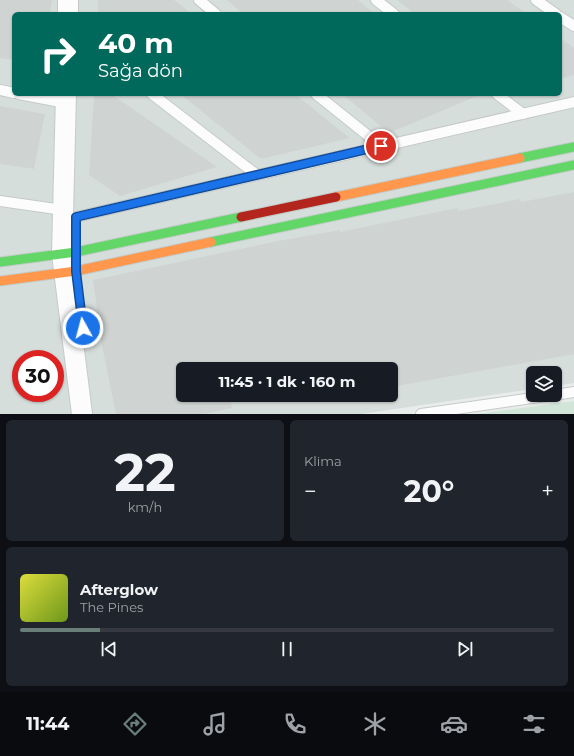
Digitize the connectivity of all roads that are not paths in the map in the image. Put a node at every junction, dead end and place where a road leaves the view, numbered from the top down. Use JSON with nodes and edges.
{"nodes":[{"id":1,"x":68,"y":0,"type":"edge"},
{"id":2,"x":82,"y":0,"type":"edge"},
{"id":3,"x":199,"y":0,"type":"edge"},
{"id":4,"x":376,"y":0,"type":"edge"},
{"id":5,"x":536,"y":0,"type":"edge"},
{"id":6,"x":549,"y":4,"type":"edge"},
{"id":7,"x":68,"y":12,"type":"edge"},
{"id":8,"x":81,"y":12,"type":"edge"},
{"id":9,"x":214,"y":12,"type":"edge"},
{"id":10,"x":391,"y":12,"type":"edge"},
{"id":11,"x":562,"y":18,"type":"edge"},
{"id":12,"x":574,"y":26,"type":"edge"},
{"id":13,"x":0,"y":90,"type":"edge"},
{"id":14,"x":12,"y":93,"type":"edge"},
{"id":15,"x":53,"y":96,"type":"edge"},
{"id":16,"x":155,"y":96,"type":"edge"},
{"id":17,"x":318,"y":96,"type":"edge"},
{"id":18,"x":500,"y":96,"type":"edge"},
{"id":19,"x":70,"y":97,"type":"edge"},
{"id":20,"x":574,"y":102,"type":"edge"},
{"id":21,"x":523,"y":114,"type":"junction"},
{"id":22,"x":381,"y":146,"type":"junction"},
{"id":23,"x":574,"y":147,"type":"edge"},
{"id":24,"x":574,"y":165,"type":"edge"},
{"id":25,"x":257,"y":175,"type":"junction"},
{"id":26,"x":0,"y":201,"type":"edge"},
{"id":27,"x":70,"y":214,"type":"junction"},
{"id":28,"x":0,"y":262,"type":"edge"},
{"id":29,"x":69,"y":262,"type":"junction"},
{"id":30,"x":0,"y":281,"type":"edge"},
{"id":31,"x":574,"y":392,"type":"edge"},
{"id":32,"x":562,"y":394,"type":"edge"},
{"id":33,"x":526,"y":399,"type":"edge"},
{"id":34,"x":82,"y":414,"type":"edge"},
{"id":35,"x":94,"y":414,"type":"edge"},
{"id":36,"x":421,"y":414,"type":"edge"}],
"edges":[{"from":1,"to":7,"type":"street"},
{"from":2,"to":8,"type":"street"},
{"from":3,"to":9,"type":"lane"},
{"from":4,"to":10,"type":"lane"},
{"from":5,"to":6,"type":"lane"},
{"from":11,"to":12,"type":"lane"},
{"from":13,"to":14,"type":"lane"},
{"from":15,"to":19,"type":"lane"},
{"from":16,"to":25,"type":"lane"},
{"from":17,"to":22,"type":"lane"},
{"from":18,"to":21,"type":"lane"},
{"from":19,"to":27,"type":"street"},
{"from":20,"to":21,"type":"lane"},
{"from":21,"to":22,"type":"lane"},
{"from":22,"to":25,"type":"lane"},
{"from":23,"to":29,"type":"main road"},
{"from":24,"to":29,"type":"main road"},
{"from":25,"to":27,"type":"lane"},
{"from":26,"to":27,"type":"lane"},
{"from":27,"to":29,"type":"street"},
{"from":28,"to":29,"type":"main road"},
{"from":29,"to":30,"type":"main road"},
{"from":29,"to":34,"type":"street"},
{"from":29,"to":35,"type":"street"},
{"from":31,"to":32,"type":"lane"},
{"from":33,"to":36,"type":"lane"}]}
